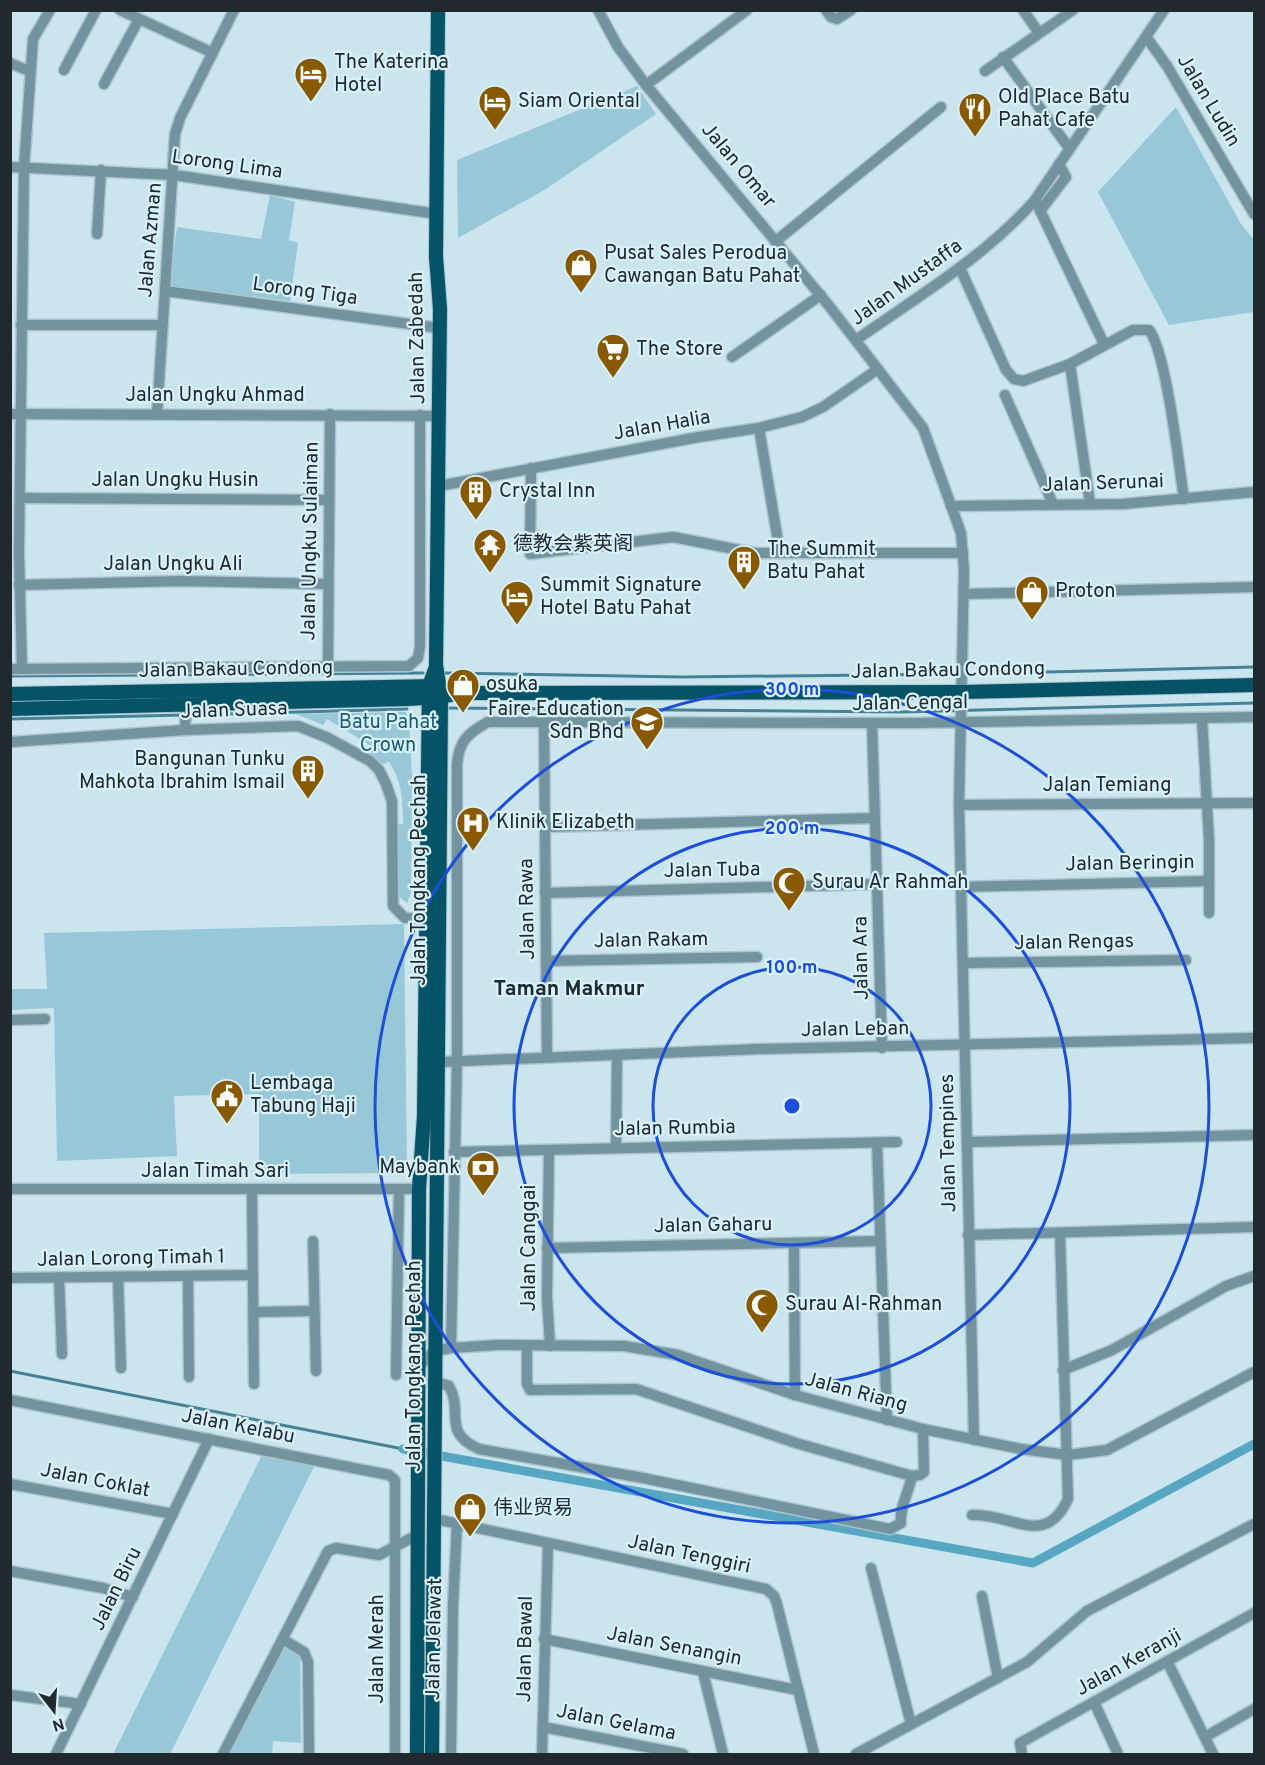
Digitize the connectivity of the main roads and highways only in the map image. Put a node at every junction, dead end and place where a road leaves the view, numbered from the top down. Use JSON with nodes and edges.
{"nodes":[{"id":1,"x":438,"y":10,"type":"edge"},
{"id":2,"x":436,"y":665,"type":"joint"},
{"id":3,"x":1254,"y":685,"type":"edge"},
{"id":4,"x":435,"y":692,"type":"junction"},
{"id":5,"x":10,"y":694,"type":"edge"},
{"id":6,"x":408,"y":699,"type":"junction"},
{"id":7,"x":10,"y":709,"type":"edge"},
{"id":8,"x":428,"y":785,"type":"junction"},
{"id":9,"x":439,"y":1062,"type":"junction"},
{"id":10,"x":424,"y":1121,"type":"junction"},
{"id":11,"x":436,"y":1149,"type":"junction"},
{"id":12,"x":419,"y":1189,"type":"junction"},
{"id":13,"x":435,"y":1232,"type":"junction"},
{"id":14,"x":417,"y":1755,"type":"edge"},
{"id":15,"x":432,"y":1755,"type":"edge"}],
"edges":[{"from":1,"to":2,"type":"main road","name":"Jalan Zabedah"},
{"from":2,"to":4,"type":"main road","name":"Jalan Tongkang Pechah"},
{"from":3,"to":4,"type":"main road","name":"Jalan Bakau Condong"},
{"from":4,"to":5,"type":"main road","name":"Jalan Bakau Condong"},
{"from":4,"to":6,"type":"main road","name":"Jalan Bakau Condong"},
{"from":4,"to":8,"type":"main road","name":"Jalan Tongkang Pechah"},
{"from":4,"to":9,"type":"main road","name":"Jalan Tongkang Pechah"},
{"from":6,"to":7,"type":"main road","name":"Jalan Bakau Condong"},
{"from":6,"to":8,"type":"main road"},
{"from":8,"to":10,"type":"main road","name":"Jalan Tongkang Pechah"},
{"from":9,"to":10,"type":"main road"},
{"from":9,"to":11,"type":"main road","name":"Jalan Tongkang Pechah"},
{"from":10,"to":12,"type":"main road","name":"Jalan Tongkang Pechah"},
{"from":11,"to":12,"type":"main road"},
{"from":11,"to":13,"type":"main road","name":"Jalan Tongkang Pechah"},
{"from":12,"to":13,"type":"main road"},
{"from":12,"to":14,"type":"main road","name":"Jalan Tongkang Pechah"},
{"from":13,"to":15,"type":"main road","name":"Jalan Tongkang Pechah"}]}
